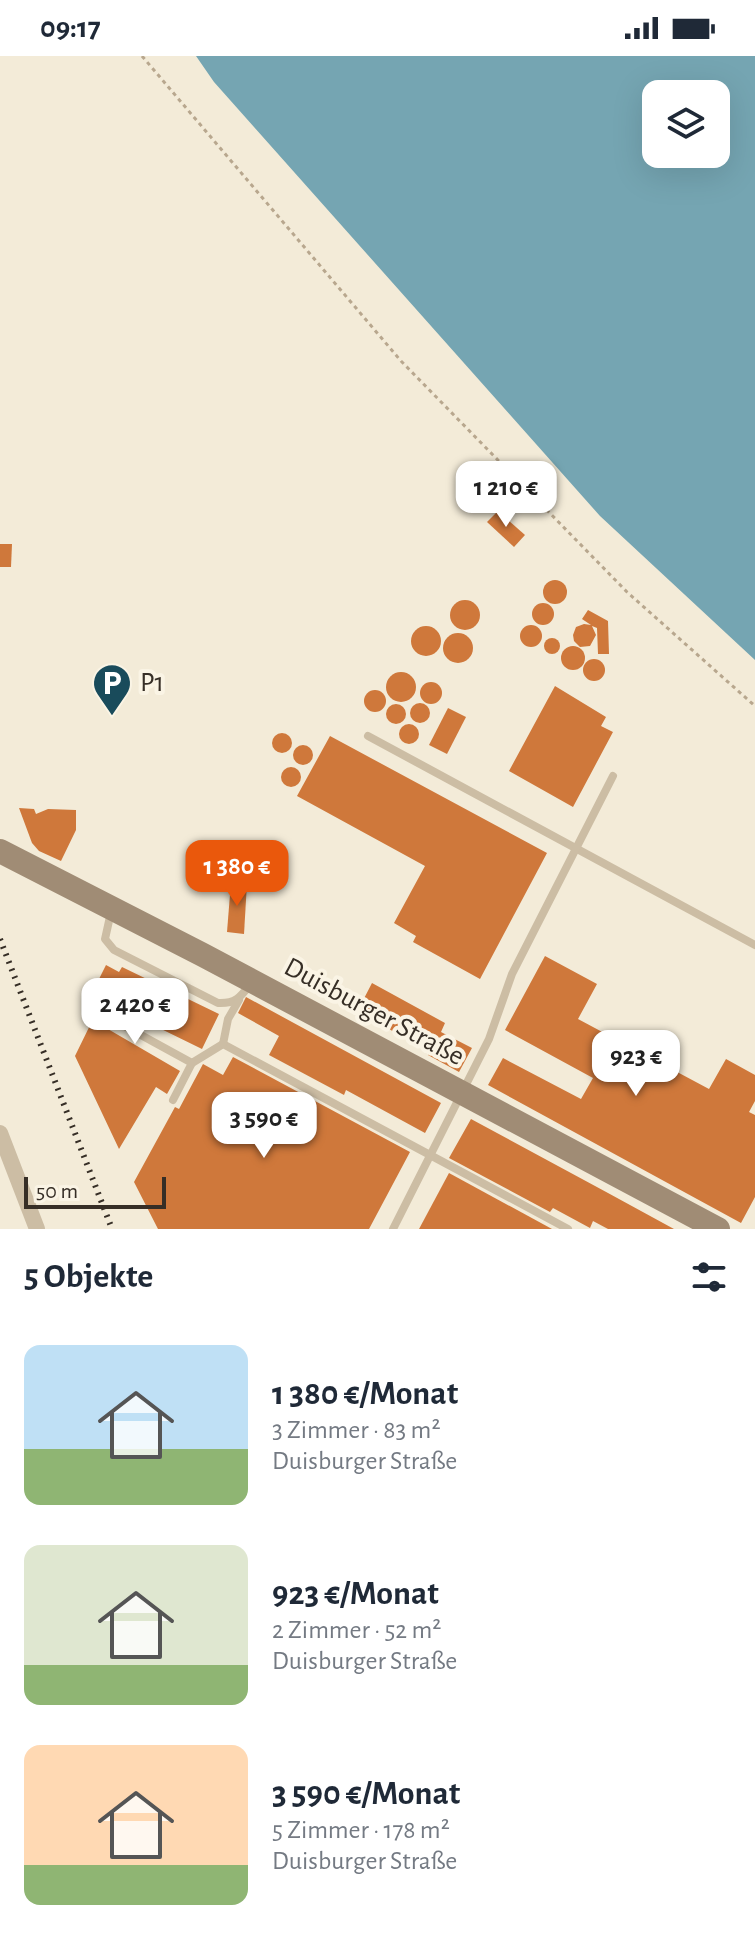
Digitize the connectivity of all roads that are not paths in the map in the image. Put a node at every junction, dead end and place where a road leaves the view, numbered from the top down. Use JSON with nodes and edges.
{"nodes":[{"id":1,"x":368,"y":736,"type":"dead end"},
{"id":2,"x":613,"y":776,"type":"dead end"},
{"id":3,"x":575,"y":850,"type":"junction"},
{"id":4,"x":0,"y":851,"type":"edge"},
{"id":5,"x":112,"y":910,"type":"junction"},
{"id":6,"x":755,"y":945,"type":"edge"},
{"id":7,"x":246,"y":990,"type":"junction"},
{"id":8,"x":108,"y":1017,"type":"dead end"},
{"id":9,"x":223,"y":1044,"type":"junction"},
{"id":10,"x":192,"y":1063,"type":"junction"},
{"id":11,"x":462,"y":1092,"type":"junction"},
{"id":12,"x":173,"y":1100,"type":"dead end"},
{"id":13,"x":0,"y":1133,"type":"edge"},
{"id":14,"x":430,"y":1155,"type":"junction"},
{"id":15,"x":37,"y":1229,"type":"edge"},
{"id":16,"x":393,"y":1229,"type":"edge"},
{"id":17,"x":568,"y":1229,"type":"edge"},
{"id":18,"x":718,"y":1229,"type":"edge"}],
"edges":[{"from":1,"to":3,"type":"lane"},
{"from":2,"to":3,"type":"lane"},
{"from":3,"to":6,"type":"lane"},
{"from":3,"to":11,"type":"lane"},
{"from":4,"to":5,"type":"main road","name":"Duisburger Straße"},
{"from":5,"to":7,"type":"main road","name":"Duisburger Straße"},
{"from":5,"to":7,"type":"lane"},
{"from":7,"to":9,"type":"lane"},
{"from":7,"to":11,"type":"main road","name":"Duisburger Straße"},
{"from":8,"to":10,"type":"lane"},
{"from":9,"to":10,"type":"lane"},
{"from":9,"to":14,"type":"lane"},
{"from":10,"to":12,"type":"lane"},
{"from":11,"to":14,"type":"lane"},
{"from":11,"to":18,"type":"main road","name":"Duisburger Straße"},
{"from":13,"to":15,"type":"street"},
{"from":14,"to":16,"type":"lane"},
{"from":14,"to":17,"type":"lane"}]}
